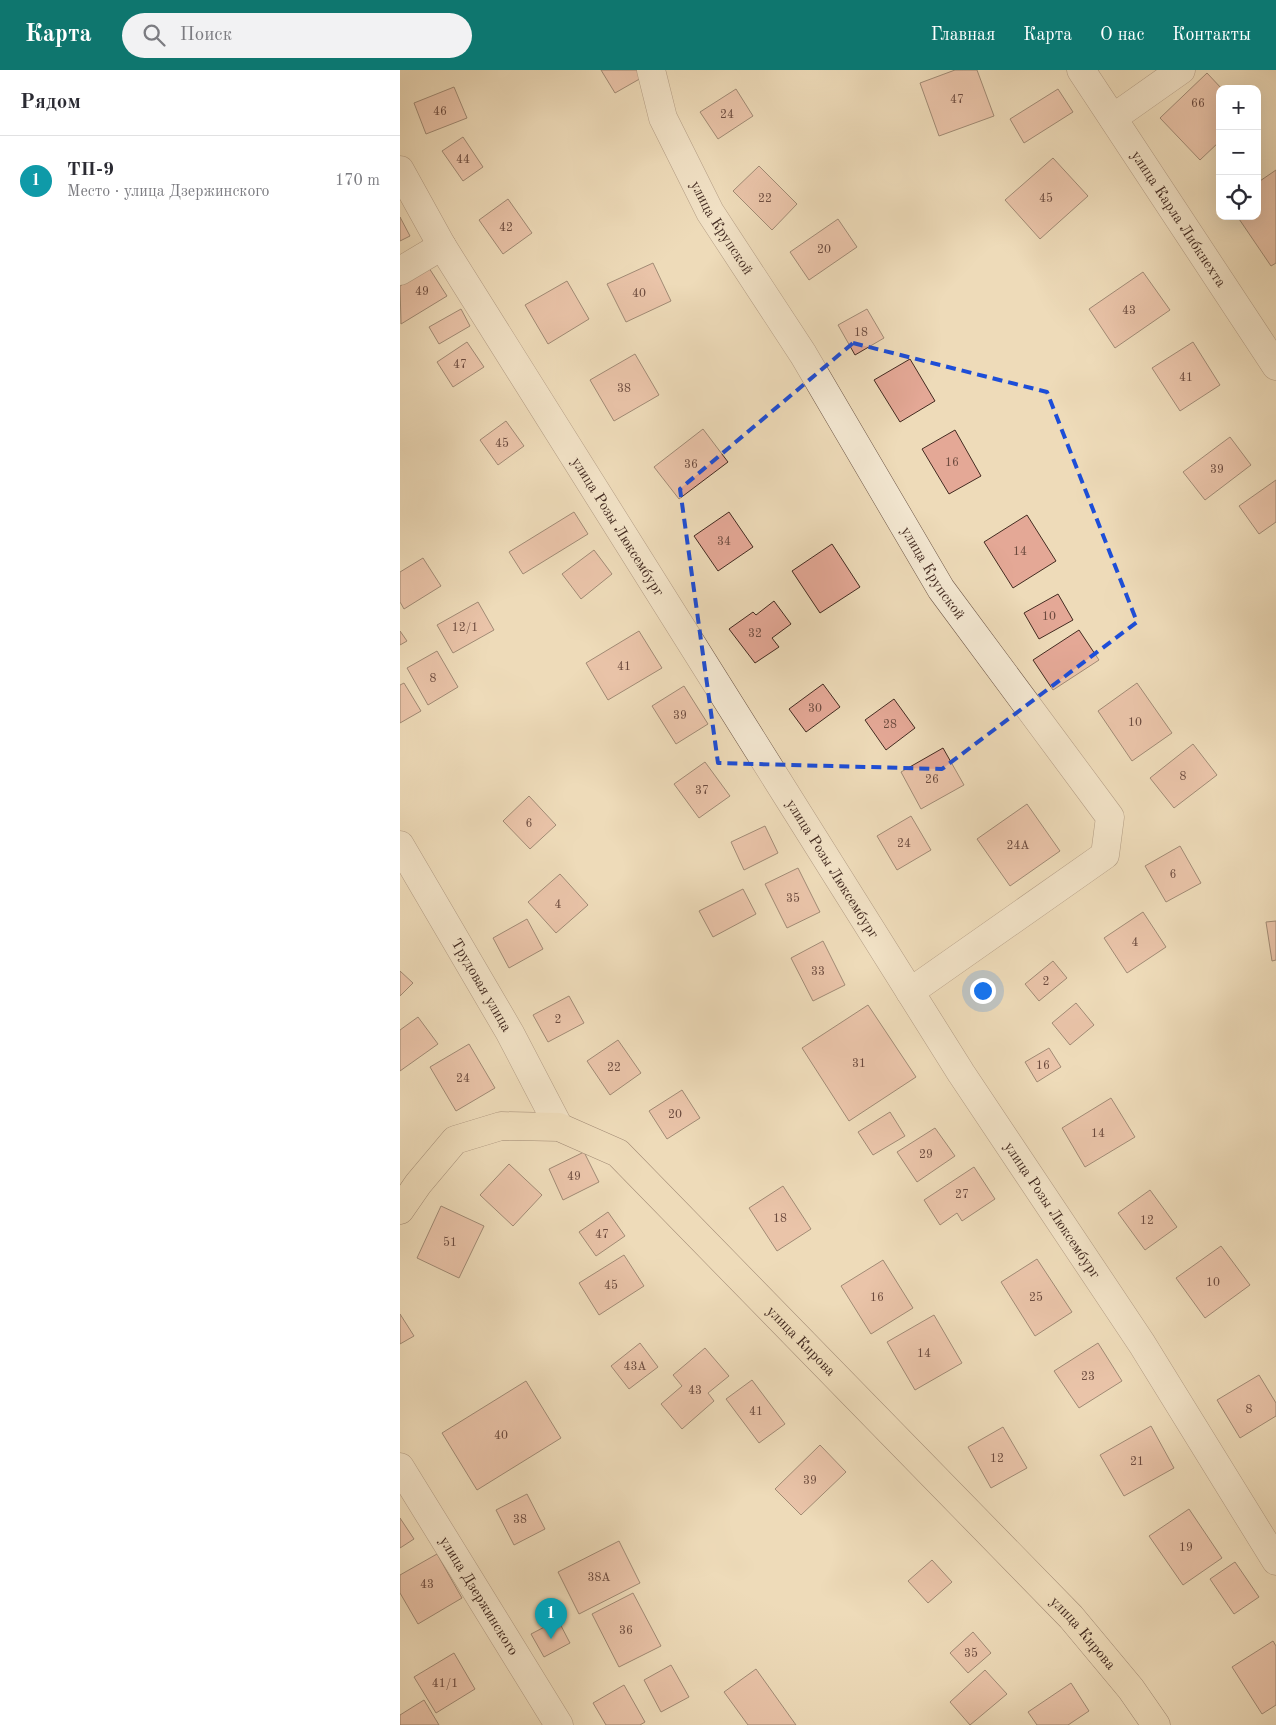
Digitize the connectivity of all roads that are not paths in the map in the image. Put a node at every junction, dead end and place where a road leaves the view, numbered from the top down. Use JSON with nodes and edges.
{"nodes":[{"id":1,"x":651,"y":70,"type":"edge"},
{"id":2,"x":1081,"y":70,"type":"edge"},
{"id":3,"x":1181,"y":70,"type":"edge"},
{"id":4,"x":1113,"y":118,"type":"junction"},
{"id":5,"x":400,"y":170,"type":"edge"},
{"id":6,"x":442,"y":246,"type":"junction"},
{"id":7,"x":400,"y":271,"type":"edge"},
{"id":8,"x":1276,"y":366,"type":"edge"},
{"id":9,"x":400,"y":845,"type":"edge"},
{"id":10,"x":910,"y":992,"type":"junction"},
{"id":11,"x":559,"y":1127,"type":"junction"},
{"id":12,"x":400,"y":1210,"type":"edge"},
{"id":13,"x":400,"y":1467,"type":"edge"},
{"id":14,"x":1276,"y":1561,"type":"edge"},
{"id":15,"x":558,"y":1725,"type":"edge"},
{"id":16,"x":1156,"y":1725,"type":"edge"}],
"edges":[{"from":1,"to":10,"type":"street","name":"улица Крупской"},
{"from":2,"to":4,"type":"street","name":"улица Карла Либкнехта"},
{"from":3,"to":4,"type":"street"},
{"from":4,"to":8,"type":"street","name":"улица Карла Либкнехта"},
{"from":5,"to":6,"type":"street","name":"улица Розы Люксембург"},
{"from":6,"to":7,"type":"street"},
{"from":6,"to":10,"type":"street","name":"улица Розы Люксембург"},
{"from":9,"to":11,"type":"street","name":"Трудовая улица"},
{"from":10,"to":14,"type":"street","name":"улица Розы Люксембург"},
{"from":11,"to":12,"type":"main road","name":"улица Кирова"},
{"from":11,"to":16,"type":"main road","name":"улица Кирова"},
{"from":13,"to":15,"type":"street","name":"улица Дзержинского"}]}
